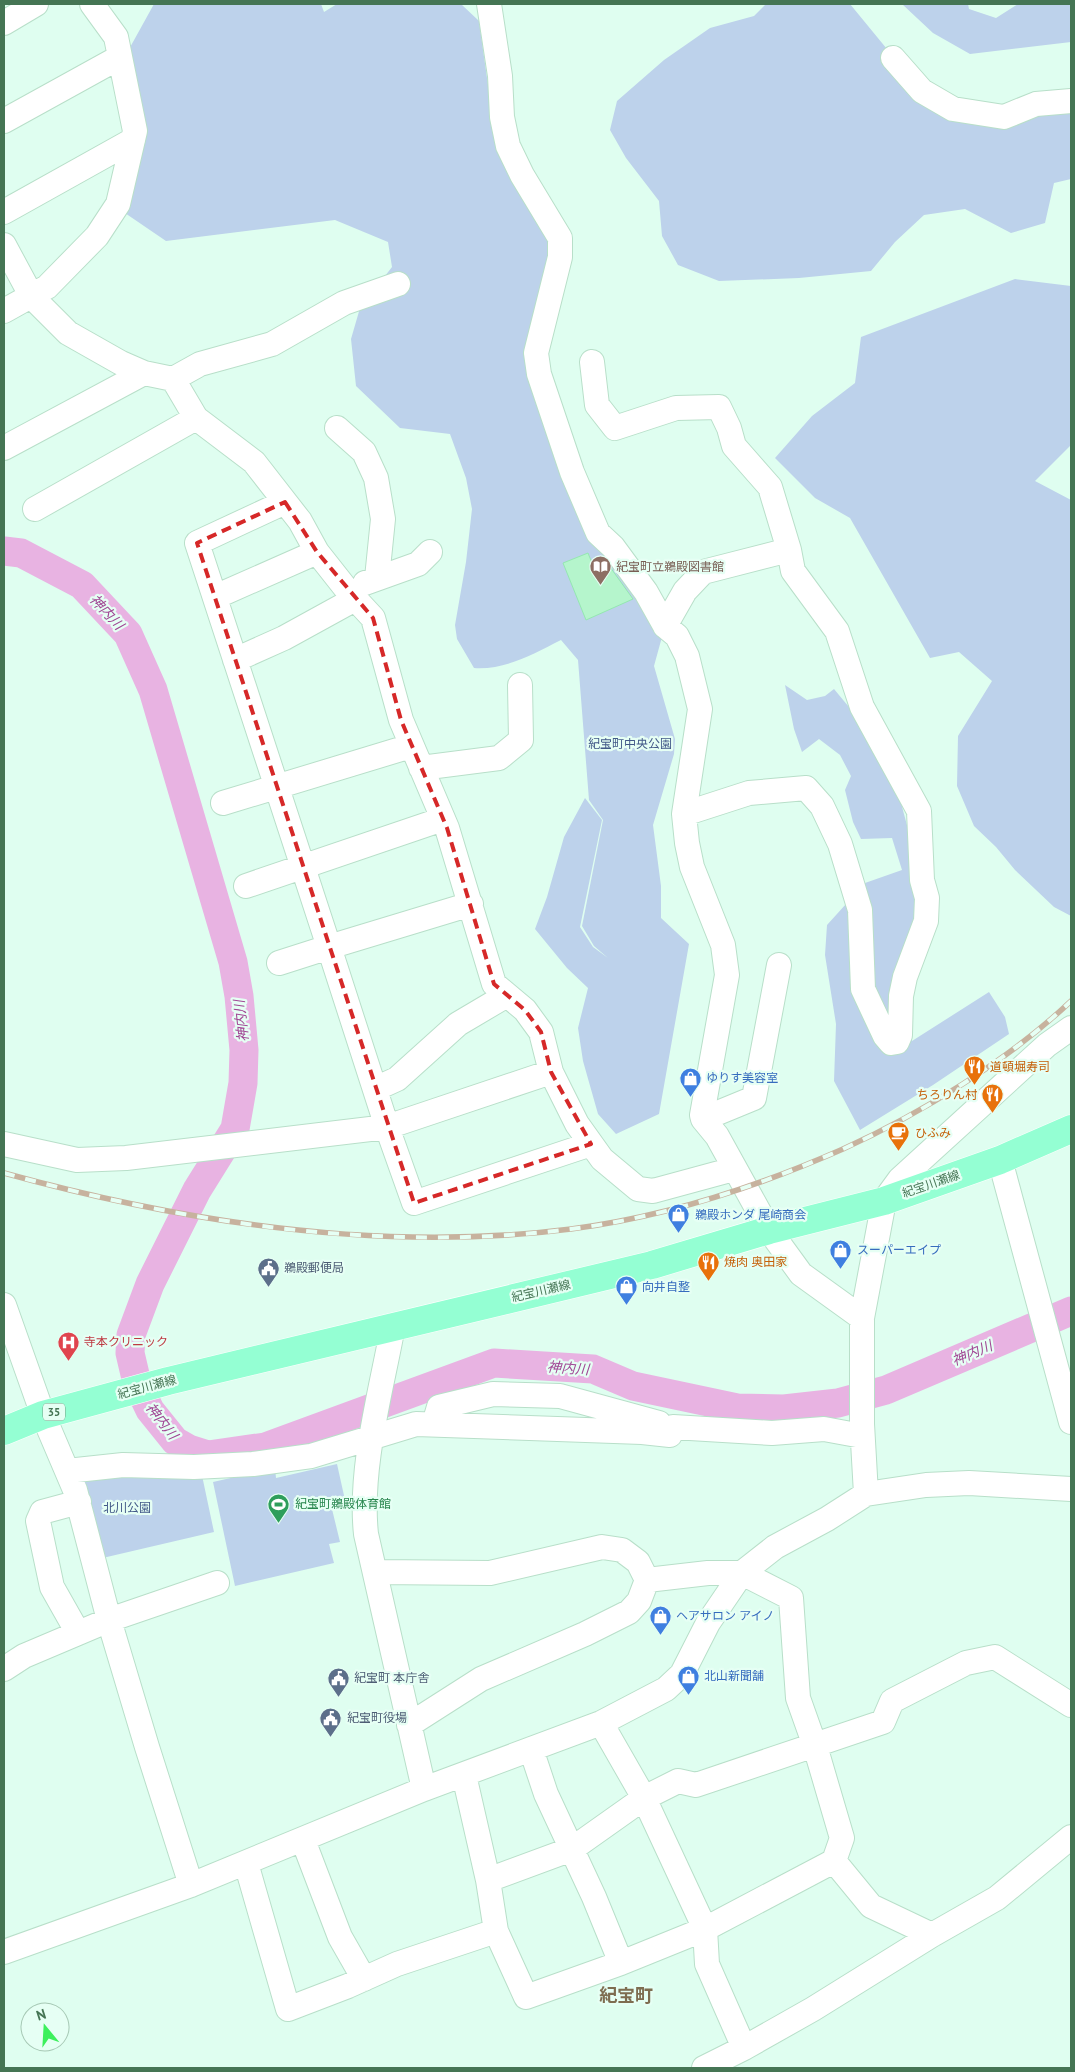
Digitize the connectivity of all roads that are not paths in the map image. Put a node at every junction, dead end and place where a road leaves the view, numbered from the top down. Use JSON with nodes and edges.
{"nodes":[{"id":1,"x":36,"y":4,"type":"edge"},
{"id":2,"x":92,"y":4,"type":"edge"},
{"id":3,"x":489,"y":4,"type":"edge"},
{"id":4,"x":4,"y":23,"type":"edge"},
{"id":5,"x":120,"y":57,"type":"junction"},
{"id":6,"x":893,"y":58,"type":"dead end"},
{"id":7,"x":1071,"y":101,"type":"edge"},
{"id":8,"x":4,"y":121,"type":"edge"},
{"id":9,"x":133,"y":140,"type":"junction"},
{"id":10,"x":4,"y":212,"type":"edge"},
{"id":11,"x":4,"y":245,"type":"edge"},
{"id":12,"x":398,"y":284,"type":"dead end"},
{"id":13,"x":32,"y":297,"type":"junction"},
{"id":14,"x":4,"y":311,"type":"edge"},
{"id":15,"x":592,"y":362,"type":"dead end"},
{"id":16,"x":144,"y":372,"type":"junction"},
{"id":17,"x":173,"y":379,"type":"junction"},
{"id":18,"x":196,"y":418,"type":"junction"},
{"id":19,"x":337,"y":428,"type":"dead end"},
{"id":20,"x":4,"y":448,"type":"edge"},
{"id":21,"x":285,"y":502,"type":"junction"},
{"id":22,"x":35,"y":509,"type":"dead end"},
{"id":23,"x":789,"y":550,"type":"junction"},
{"id":24,"x":317,"y":552,"type":"junction"},
{"id":25,"x":430,"y":552,"type":"dead end"},
{"id":26,"x":378,"y":578,"type":"junction"},
{"id":27,"x":351,"y":594,"type":"junction"},
{"id":28,"x":215,"y":597,"type":"junction"},
{"id":29,"x":665,"y":626,"type":"junction"},
{"id":30,"x":235,"y":660,"type":"junction"},
{"id":31,"x":520,"y":685,"type":"dead end"},
{"id":32,"x":411,"y":746,"type":"junction"},
{"id":33,"x":421,"y":768,"type":"junction"},
{"id":34,"x":277,"y":787,"type":"junction"},
{"id":35,"x":223,"y":804,"type":"dead end"},
{"id":36,"x":684,"y":814,"type":"junction"},
{"id":37,"x":443,"y":819,"type":"junction"},
{"id":38,"x":304,"y":867,"type":"junction"},
{"id":39,"x":246,"y":886,"type":"dead end"},
{"id":40,"x":471,"y":904,"type":"junction"},
{"id":41,"x":329,"y":947,"type":"junction"},
{"id":42,"x":279,"y":963,"type":"dead end"},
{"id":43,"x":779,"y":965,"type":"dead end"},
{"id":44,"x":507,"y":995,"type":"junction"},
{"id":45,"x":1071,"y":1028,"type":"edge"},
{"id":46,"x":551,"y":1072,"type":"junction"},
{"id":47,"x":375,"y":1089,"type":"junction"},
{"id":48,"x":703,"y":1119,"type":"junction"},
{"id":49,"x":387,"y":1128,"type":"junction"},
{"id":50,"x":1071,"y":1129,"type":"edge"},
{"id":51,"x":4,"y":1144,"type":"edge"},
{"id":52,"x":591,"y":1144,"type":"junction"},
{"id":53,"x":1000,"y":1160,"type":"junction"},
{"id":54,"x":734,"y":1169,"type":"junction"},
{"id":55,"x":884,"y":1201,"type":"junction"},
{"id":56,"x":769,"y":1230,"type":"junction"},
{"id":57,"x":5,"y":1312,"type":"edge"},
{"id":58,"x":862,"y":1318,"type":"junction"},
{"id":59,"x":392,"y":1326,"type":"junction"},
{"id":60,"x":43,"y":1415,"type":"junction"},
{"id":61,"x":1071,"y":1422,"type":"edge"},
{"id":62,"x":434,"y":1424,"type":"junction"},
{"id":63,"x":673,"y":1427,"type":"junction"},
{"id":64,"x":862,"y":1430,"type":"junction"},
{"id":65,"x":4,"y":1431,"type":"edge"},
{"id":66,"x":371,"y":1438,"type":"junction"},
{"id":67,"x":67,"y":1471,"type":"junction"},
{"id":68,"x":1071,"y":1489,"type":"edge"},
{"id":69,"x":866,"y":1494,"type":"junction"},
{"id":70,"x":78,"y":1502,"type":"junction"},
{"id":71,"x":375,"y":1572,"type":"junction"},
{"id":72,"x":742,"y":1573,"type":"junction"},
{"id":73,"x":647,"y":1580,"type":"junction"},
{"id":74,"x":217,"y":1583,"type":"dead end"},
{"id":75,"x":109,"y":1620,"type":"junction"},
{"id":76,"x":78,"y":1633,"type":"junction"},
{"id":77,"x":4,"y":1669,"type":"edge"},
{"id":78,"x":1071,"y":1704,"type":"edge"},
{"id":79,"x":601,"y":1723,"type":"junction"},
{"id":80,"x":409,"y":1726,"type":"junction"},
{"id":81,"x":815,"y":1746,"type":"junction"},
{"id":82,"x":531,"y":1749,"type":"junction"},
{"id":83,"x":464,"y":1775,"type":"junction"},
{"id":84,"x":424,"y":1789,"type":"junction"},
{"id":85,"x":644,"y":1798,"type":"junction"},
{"id":86,"x":1071,"y":1837,"type":"edge"},
{"id":87,"x":302,"y":1840,"type":"junction"},
{"id":88,"x":572,"y":1849,"type":"junction"},
{"id":89,"x":834,"y":1862,"type":"junction"},
{"id":90,"x":246,"y":1863,"type":"junction"},
{"id":91,"x":488,"y":1880,"type":"junction"},
{"id":92,"x":191,"y":1885,"type":"junction"},
{"id":93,"x":705,"y":1929,"type":"junction"},
{"id":94,"x":496,"y":1932,"type":"junction"},
{"id":95,"x":932,"y":1935,"type":"junction"},
{"id":96,"x":4,"y":1952,"type":"edge"},
{"id":97,"x":621,"y":1963,"type":"junction"},
{"id":98,"x":364,"y":1979,"type":"junction"},
{"id":99,"x":744,"y":2048,"type":"junction"},
{"id":100,"x":704,"y":2068,"type":"edge"}],
"edges":[{"from":1,"to":4,"type":"street"},
{"from":2,"to":5,"type":"street"},
{"from":3,"to":29,"type":"street"},
{"from":5,"to":8,"type":"street"},
{"from":5,"to":9,"type":"street"},
{"from":6,"to":7,"type":"street"},
{"from":9,"to":10,"type":"street"},
{"from":9,"to":13,"type":"street"},
{"from":11,"to":13,"type":"street"},
{"from":12,"to":17,"type":"street"},
{"from":13,"to":14,"type":"street"},
{"from":13,"to":16,"type":"street"},
{"from":15,"to":23,"type":"street"},
{"from":16,"to":17,"type":"street"},
{"from":16,"to":20,"type":"street"},
{"from":17,"to":18,"type":"street"},
{"from":18,"to":21,"type":"street"},
{"from":18,"to":22,"type":"street"},
{"from":19,"to":26,"type":"street"},
{"from":21,"to":24,"type":"street"},
{"from":21,"to":28,"type":"street"},
{"from":23,"to":29,"type":"street"},
{"from":23,"to":36,"type":"street"},
{"from":24,"to":27,"type":"street"},
{"from":24,"to":28,"type":"street"},
{"from":25,"to":26,"type":"street"},
{"from":26,"to":27,"type":"street"},
{"from":27,"to":30,"type":"street"},
{"from":27,"to":32,"type":"street"},
{"from":28,"to":30,"type":"street"},
{"from":29,"to":36,"type":"street"},
{"from":30,"to":34,"type":"street"},
{"from":31,"to":33,"type":"street"},
{"from":32,"to":33,"type":"street"},
{"from":32,"to":34,"type":"street"},
{"from":33,"to":37,"type":"street"},
{"from":34,"to":35,"type":"street"},
{"from":34,"to":38,"type":"street"},
{"from":36,"to":48,"type":"street"},
{"from":37,"to":38,"type":"street"},
{"from":37,"to":40,"type":"street"},
{"from":38,"to":39,"type":"street"},
{"from":38,"to":41,"type":"street"},
{"from":40,"to":41,"type":"street"},
{"from":40,"to":44,"type":"street"},
{"from":41,"to":42,"type":"street"},
{"from":41,"to":47,"type":"street"},
{"from":43,"to":48,"type":"street"},
{"from":44,"to":46,"type":"street"},
{"from":44,"to":47,"type":"street"},
{"from":45,"to":55,"type":"street"},
{"from":46,"to":49,"type":"street"},
{"from":46,"to":52,"type":"street"},
{"from":47,"to":49,"type":"street"},
{"from":48,"to":54,"type":"street"},
{"from":49,"to":51,"type":"street"},
{"from":49,"to":52,"type":"street"},
{"from":50,"to":53,"type":"main road","name":"紀宝川瀬線","number":"35"},
{"from":52,"to":54,"type":"street"},
{"from":53,"to":55,"type":"main road","name":"紀宝川瀬線","number":"35"},
{"from":53,"to":61,"type":"street"},
{"from":54,"to":56,"type":"street"},
{"from":55,"to":56,"type":"main road","name":"紀宝川瀬線","number":"35"},
{"from":55,"to":58,"type":"street"},
{"from":56,"to":58,"type":"street"},
{"from":56,"to":59,"type":"main road","name":"紀宝川瀬線","number":"35"},
{"from":57,"to":60,"type":"street"},
{"from":58,"to":64,"type":"street"},
{"from":59,"to":60,"type":"main road","name":"紀宝川瀬線","number":"35"},
{"from":59,"to":66,"type":"street"},
{"from":60,"to":65,"type":"main road","name":"紀宝川瀬線","number":"35"},
{"from":60,"to":67,"type":"street"},
{"from":62,"to":63,"type":"street"},
{"from":62,"to":63,"type":"street"},
{"from":62,"to":66,"type":"street"},
{"from":63,"to":64,"type":"street"},
{"from":64,"to":69,"type":"street"},
{"from":66,"to":67,"type":"street"},
{"from":66,"to":71,"type":"street"},
{"from":67,"to":70,"type":"street"},
{"from":68,"to":69,"type":"street"},
{"from":69,"to":72,"type":"street"},
{"from":70,"to":75,"type":"street"},
{"from":70,"to":76,"type":"street"},
{"from":71,"to":73,"type":"street"},
{"from":71,"to":80,"type":"street"},
{"from":72,"to":73,"type":"street"},
{"from":72,"to":79,"type":"street"},
{"from":72,"to":81,"type":"street"},
{"from":73,"to":80,"type":"street"},
{"from":74,"to":75,"type":"street"},
{"from":75,"to":76,"type":"street"},
{"from":75,"to":92,"type":"street"},
{"from":76,"to":77,"type":"street"},
{"from":78,"to":81,"type":"street"},
{"from":79,"to":82,"type":"street"},
{"from":79,"to":85,"type":"street"},
{"from":80,"to":84,"type":"street"},
{"from":81,"to":85,"type":"street"},
{"from":81,"to":89,"type":"street"},
{"from":82,"to":83,"type":"street"},
{"from":82,"to":88,"type":"street"},
{"from":83,"to":84,"type":"street"},
{"from":83,"to":91,"type":"street"},
{"from":84,"to":87,"type":"street"},
{"from":85,"to":88,"type":"street"},
{"from":85,"to":93,"type":"street"},
{"from":86,"to":95,"type":"street"},
{"from":87,"to":90,"type":"street"},
{"from":87,"to":98,"type":"street"},
{"from":88,"to":91,"type":"street"},
{"from":88,"to":97,"type":"street"},
{"from":89,"to":93,"type":"street"},
{"from":89,"to":95,"type":"street"},
{"from":90,"to":92,"type":"street"},
{"from":90,"to":98,"type":"street"},
{"from":91,"to":94,"type":"street"},
{"from":92,"to":96,"type":"street"},
{"from":93,"to":97,"type":"street"},
{"from":93,"to":99,"type":"street"},
{"from":94,"to":97,"type":"street"},
{"from":94,"to":98,"type":"street"},
{"from":95,"to":99,"type":"street"},
{"from":99,"to":100,"type":"street"}]}
